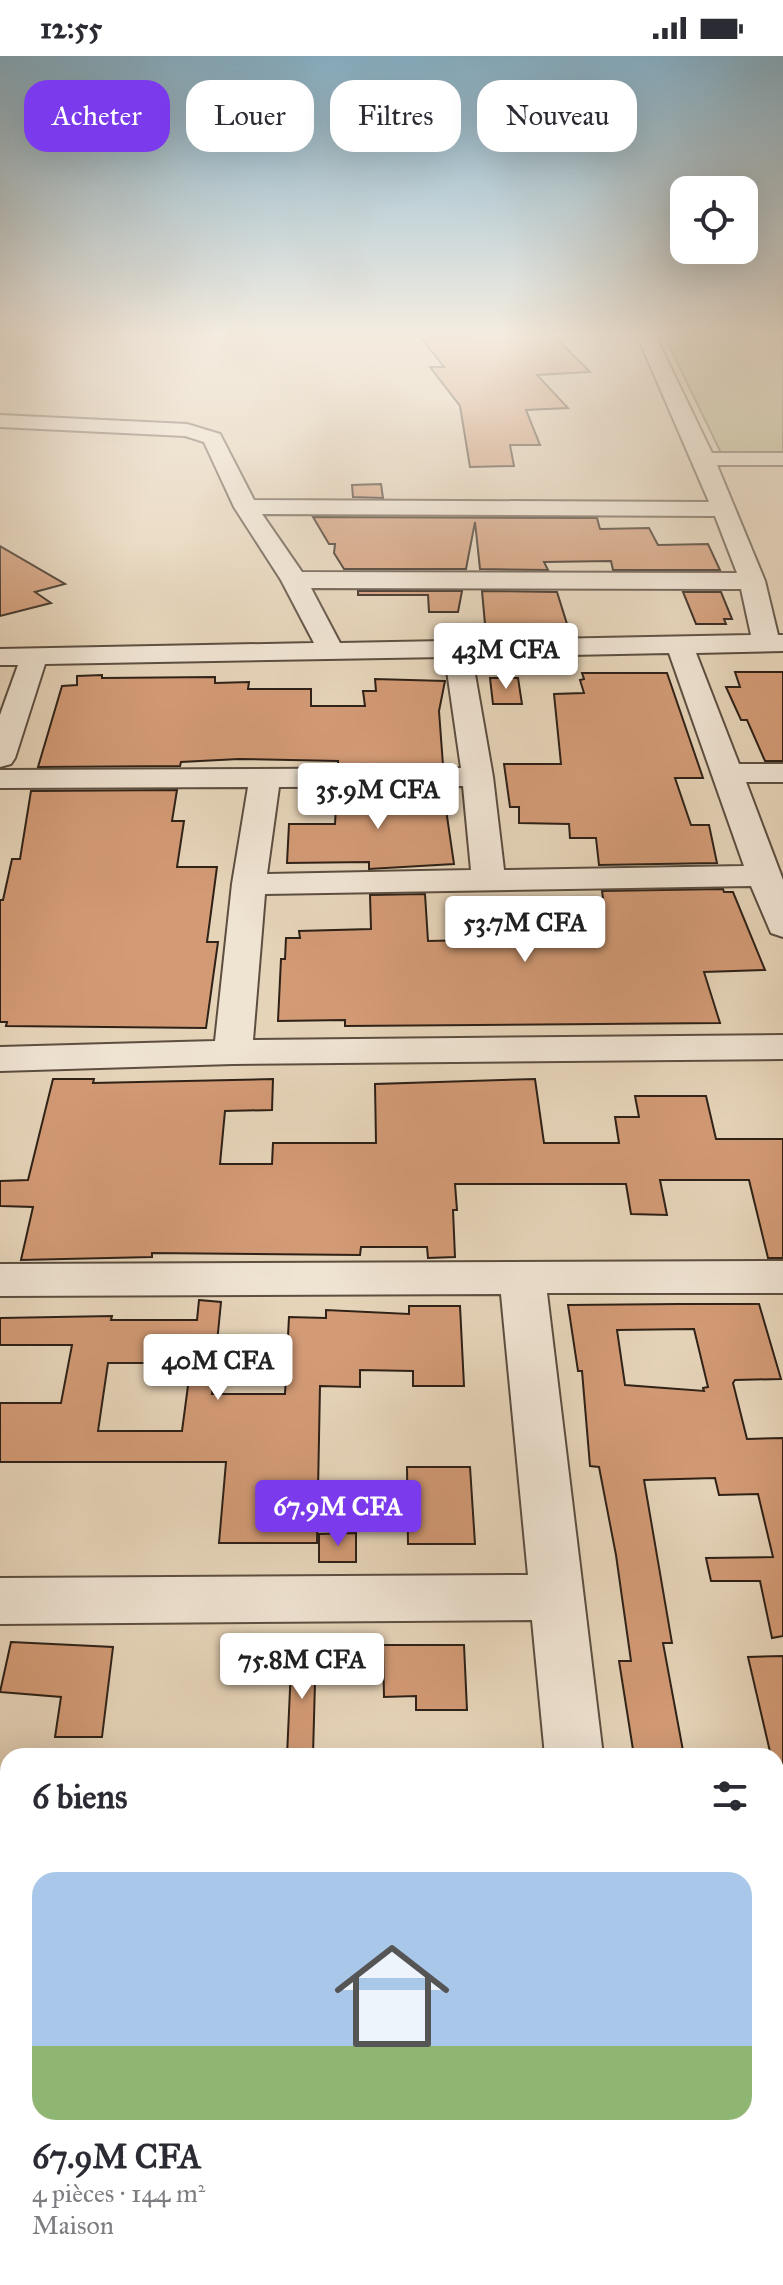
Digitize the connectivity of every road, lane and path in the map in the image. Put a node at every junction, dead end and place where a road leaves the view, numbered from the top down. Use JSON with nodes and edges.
{"nodes":[{"id":1,"x":213,"y":439,"type":"edge"},
{"id":2,"x":695,"y":439,"type":"edge"},
{"id":3,"x":704,"y":459,"type":"junction"},
{"id":4,"x":783,"y":459,"type":"edge"},
{"id":5,"x":246,"y":507,"type":"junction"},
{"id":6,"x":723,"y":509,"type":"junction"},
{"id":7,"x":294,"y":580,"type":"junction"},
{"id":8,"x":752,"y":581,"type":"junction"},
{"id":9,"x":774,"y":643,"type":"edge"},
{"id":10,"x":680,"y":646,"type":"junction"},
{"id":11,"x":330,"y":649,"type":"junction"},
{"id":12,"x":457,"y":649,"type":"junction"},
{"id":13,"x":0,"y":657,"type":"edge"},
{"id":14,"x":34,"y":657,"type":"junction"},
{"id":15,"x":0,"y":758,"type":"edge"},
{"id":16,"x":727,"y":773,"type":"junction"},
{"id":17,"x":783,"y":773,"type":"edge"},
{"id":18,"x":265,"y":776,"type":"junction"},
{"id":19,"x":478,"y":777,"type":"junction"},
{"id":20,"x":0,"y":779,"type":"edge"},
{"id":21,"x":764,"y":876,"type":"junction"},
{"id":22,"x":488,"y":878,"type":"junction"},
{"id":23,"x":249,"y":884,"type":"junction"},
{"id":24,"x":783,"y":926,"type":"edge"},
{"id":25,"x":783,"y":1047,"type":"edge"},
{"id":26,"x":233,"y":1052,"type":"junction"},
{"id":27,"x":0,"y":1059,"type":"edge"},
{"id":28,"x":522,"y":1277,"type":"junction"},
{"id":29,"x":783,"y":1277,"type":"edge"},
{"id":30,"x":0,"y":1280,"type":"edge"},
{"id":31,"x":556,"y":1597,"type":"junction"},
{"id":32,"x":0,"y":1601,"type":"edge"},
{"id":33,"x":573,"y":1748,"type":"edge"}],
"edges":[{"from":1,"to":5,"type":"street"},
{"from":2,"to":3,"type":"street"},
{"from":3,"to":4,"type":"street"},
{"from":3,"to":6,"type":"street"},
{"from":5,"to":6,"type":"street"},
{"from":5,"to":7,"type":"street"},
{"from":6,"to":8,"type":"street"},
{"from":7,"to":8,"type":"street"},
{"from":7,"to":11,"type":"street"},
{"from":8,"to":9,"type":"street"},
{"from":9,"to":10,"type":"street"},
{"from":10,"to":12,"type":"street"},
{"from":10,"to":16,"type":"street"},
{"from":11,"to":12,"type":"street"},
{"from":11,"to":14,"type":"street"},
{"from":12,"to":19,"type":"street"},
{"from":13,"to":14,"type":"street"},
{"from":14,"to":15,"type":"street"},
{"from":16,"to":17,"type":"street"},
{"from":16,"to":21,"type":"street"},
{"from":18,"to":19,"type":"street"},
{"from":18,"to":20,"type":"street"},
{"from":18,"to":23,"type":"street"},
{"from":19,"to":22,"type":"street"},
{"from":21,"to":22,"type":"street"},
{"from":21,"to":24,"type":"street"},
{"from":22,"to":23,"type":"street"},
{"from":23,"to":26,"type":"street"},
{"from":25,"to":26,"type":"street"},
{"from":26,"to":27,"type":"street"},
{"from":28,"to":29,"type":"street"},
{"from":28,"to":30,"type":"street"},
{"from":28,"to":31,"type":"street"},
{"from":31,"to":32,"type":"street"},
{"from":31,"to":33,"type":"street"}]}
